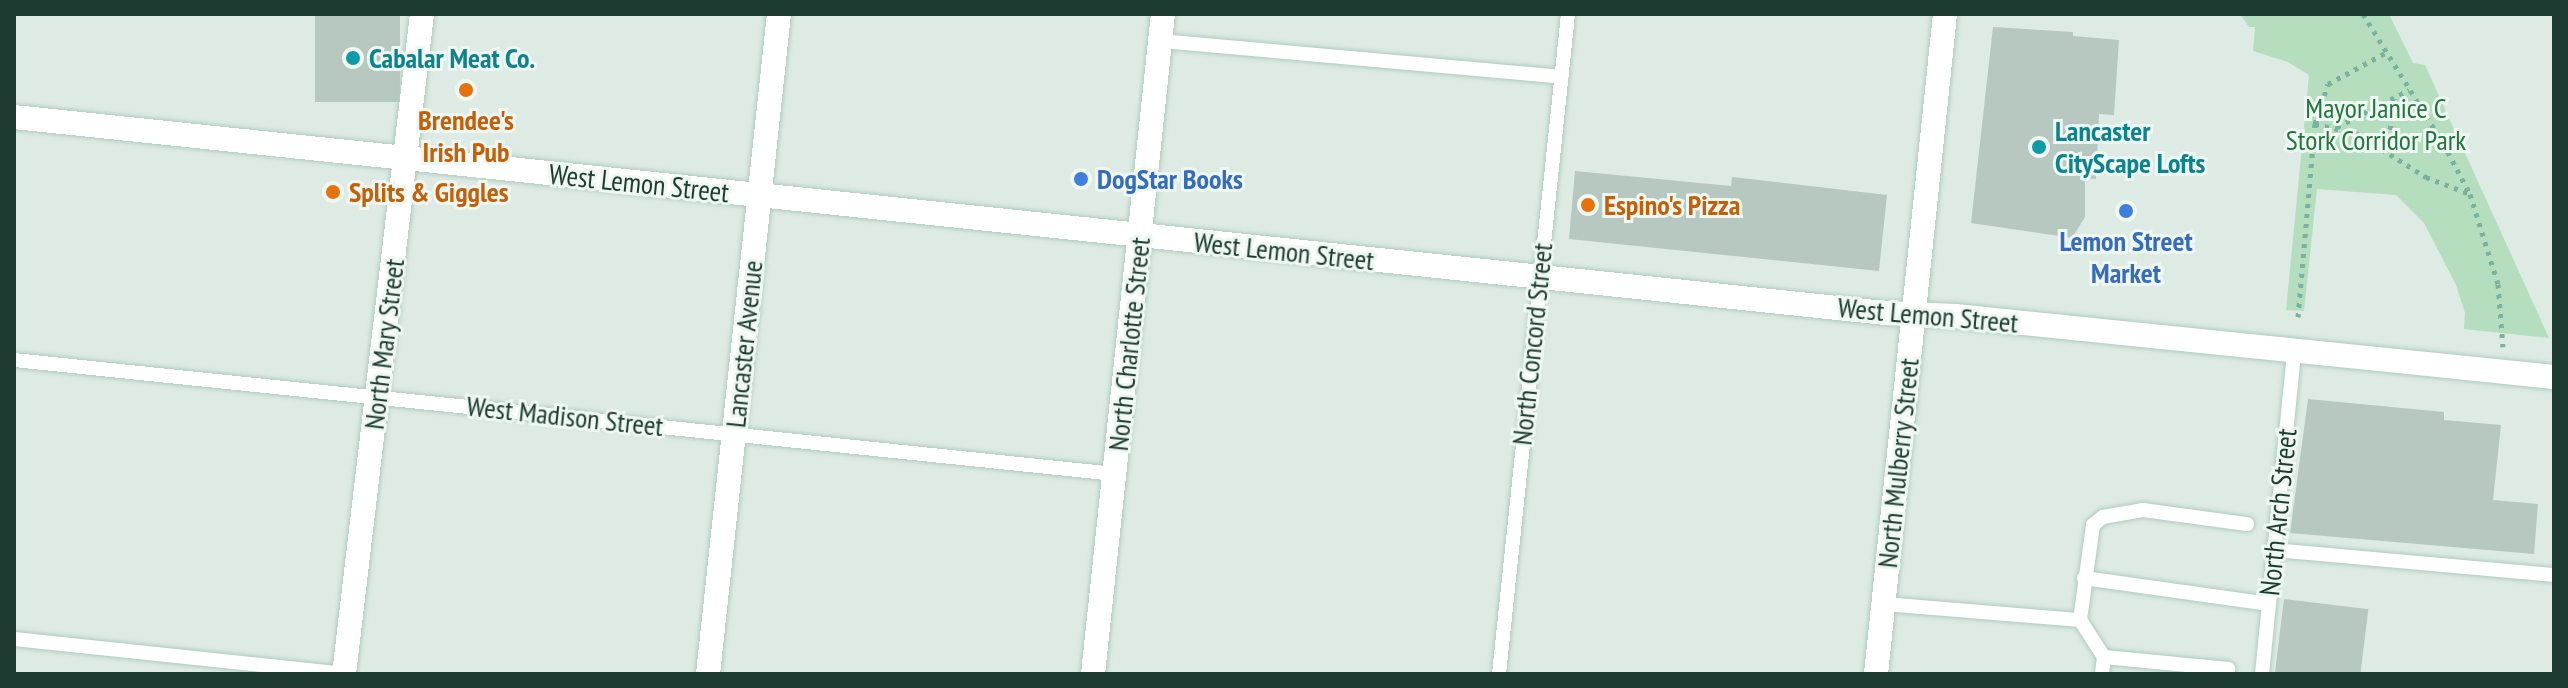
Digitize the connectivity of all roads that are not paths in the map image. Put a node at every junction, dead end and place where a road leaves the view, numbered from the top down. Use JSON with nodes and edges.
{"nodes":[{"id":1,"x":422,"y":14,"type":"edge"},
{"id":2,"x":779,"y":14,"type":"edge"},
{"id":3,"x":1163,"y":14,"type":"edge"},
{"id":4,"x":1568,"y":14,"type":"edge"},
{"id":5,"x":1945,"y":14,"type":"edge"},
{"id":6,"x":1161,"y":41,"type":"junction"},
{"id":7,"x":1561,"y":77,"type":"junction"},
{"id":8,"x":14,"y":117,"type":"edge"},
{"id":9,"x":406,"y":158,"type":"junction"},
{"id":10,"x":759,"y":195,"type":"junction"},
{"id":11,"x":1140,"y":235,"type":"junction"},
{"id":12,"x":1539,"y":277,"type":"junction"},
{"id":13,"x":1913,"y":314,"type":"junction"},
{"id":14,"x":2294,"y":351,"type":"junction"},
{"id":15,"x":14,"y":360,"type":"edge"},
{"id":16,"x":2554,"y":377,"type":"edge"},
{"id":17,"x":378,"y":396,"type":"junction"},
{"id":18,"x":734,"y":434,"type":"junction"},
{"id":19,"x":1115,"y":474,"type":"junction"},
{"id":20,"x":2247,"y":524,"type":"dead end"},
{"id":21,"x":2274,"y":550,"type":"junction"},
{"id":22,"x":2554,"y":575,"type":"edge"},
{"id":23,"x":2084,"y":578,"type":"junction"},
{"id":24,"x":1884,"y":604,"type":"junction"},
{"id":25,"x":2269,"y":604,"type":"junction"},
{"id":26,"x":2080,"y":620,"type":"junction"},
{"id":27,"x":14,"y":639,"type":"edge"},
{"id":28,"x":2104,"y":657,"type":"junction"},
{"id":29,"x":2228,"y":669,"type":"dead end"},
{"id":30,"x":346,"y":674,"type":"edge"},
{"id":31,"x":708,"y":674,"type":"edge"},
{"id":32,"x":1093,"y":674,"type":"edge"},
{"id":33,"x":1499,"y":674,"type":"edge"},
{"id":34,"x":1876,"y":674,"type":"edge"},
{"id":35,"x":2102,"y":674,"type":"edge"},
{"id":36,"x":2262,"y":674,"type":"edge"}],
"edges":[{"from":1,"to":9,"type":"street","name":"North Mary Street"},
{"from":2,"to":10,"type":"street","name":"Lancaster Avenue"},
{"from":3,"to":6,"type":"street","name":"North Charlotte Street"},
{"from":4,"to":7,"type":"lane","name":"North Concord Street"},
{"from":5,"to":13,"type":"street","name":"North Mulberry Street"},
{"from":6,"to":7,"type":"lane"},
{"from":6,"to":11,"type":"street","name":"North Charlotte Street"},
{"from":7,"to":12,"type":"lane","name":"North Concord Street"},
{"from":8,"to":9,"type":"street","name":"West Lemon Street"},
{"from":9,"to":10,"type":"street","name":"West Lemon Street"},
{"from":9,"to":17,"type":"street","name":"North Mary Street"},
{"from":10,"to":11,"type":"street","name":"West Lemon Street"},
{"from":10,"to":18,"type":"street","name":"Lancaster Avenue"},
{"from":11,"to":12,"type":"street","name":"West Lemon Street"},
{"from":11,"to":19,"type":"street","name":"North Charlotte Street"},
{"from":12,"to":13,"type":"street","name":"West Lemon Street"},
{"from":12,"to":33,"type":"lane","name":"North Concord Street"},
{"from":13,"to":14,"type":"street","name":"West Lemon Street"},
{"from":13,"to":24,"type":"street","name":"North Mulberry Street"},
{"from":14,"to":16,"type":"street","name":"West Lemon Street"},
{"from":14,"to":21,"type":"lane","name":"North Arch Street"},
{"from":15,"to":17,"type":"lane","name":"West Madison Street"},
{"from":17,"to":18,"type":"lane","name":"West Madison Street"},
{"from":17,"to":30,"type":"street","name":"North Mary Street"},
{"from":18,"to":19,"type":"lane","name":"West Madison Street"},
{"from":18,"to":31,"type":"street","name":"Lancaster Avenue"},
{"from":19,"to":32,"type":"street","name":"North Charlotte Street"},
{"from":20,"to":23,"type":"lane"},
{"from":21,"to":22,"type":"lane"},
{"from":21,"to":25,"type":"lane","name":"North Arch Street"},
{"from":23,"to":25,"type":"lane"},
{"from":23,"to":26,"type":"lane"},
{"from":24,"to":26,"type":"lane"},
{"from":24,"to":34,"type":"street","name":"North Mulberry Street"},
{"from":25,"to":36,"type":"lane","name":"North Arch Street"},
{"from":26,"to":28,"type":"lane"},
{"from":27,"to":30,"type":"lane"},
{"from":28,"to":29,"type":"lane"},
{"from":28,"to":35,"type":"lane"}]}
